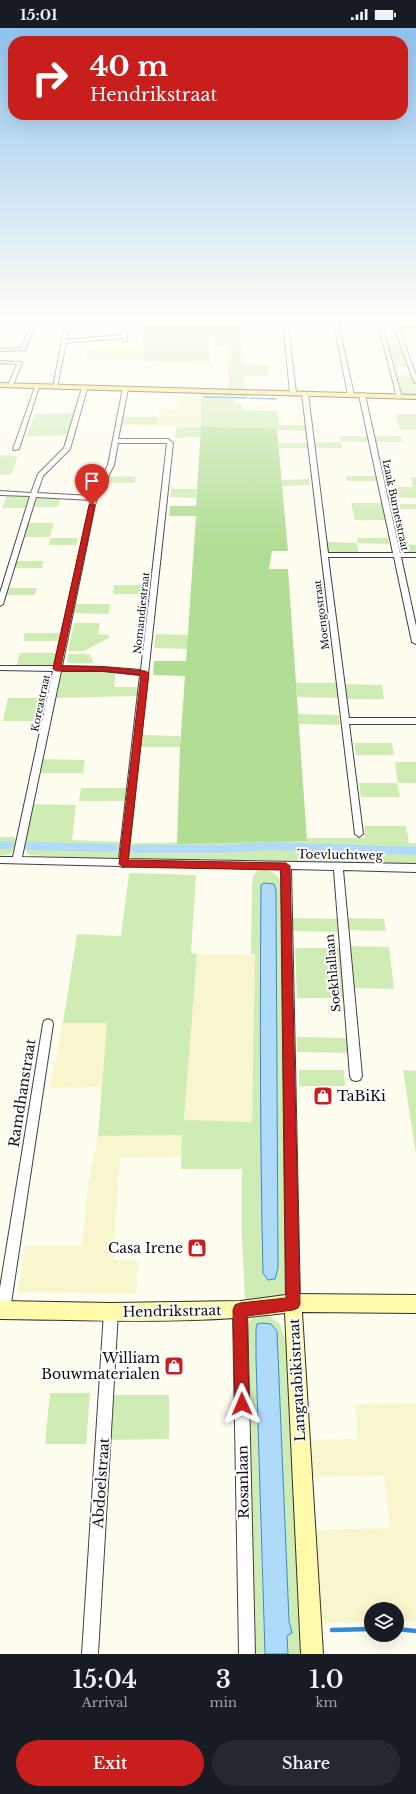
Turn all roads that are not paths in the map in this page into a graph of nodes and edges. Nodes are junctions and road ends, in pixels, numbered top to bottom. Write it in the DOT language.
graph roads {
  1 [pos="305,394"];
  2 [pos="34,395"];
  3 [pos="82,395"];
  4 [pos="124,395"];
  5 [pos="345,395"];
  6 [pos="351,395"];
  7 [pos="362,395"];
  8 [pos="400,397"];
  9 [pos="416,398"];
  10 [pos="116,441"];
  11 [pos="16,449"];
  12 [pos="0,493"];
  13 [pos="33,494"];
  14 [pos="94,498"];
  15 [pos="324,555"];
  16 [pos="396,555"];
  17 [pos="416,555"];
  18 [pos="0,604"];
  19 [pos="416,642"];
  20 [pos="0,668"];
  21 [pos="57,669"];
  22 [pos="145,673"];
  23 [pos="344,721"];
  24 [pos="416,722"];
  25 [pos="359,834"];
  26 [pos="0,860"];
  27 [pos="17,860"];
  28 [pos="123,864"];
  29 [pos="286,866"];
  30 [pos="338,867"];
  31 [pos="416,868"];
  32 [pos="48,1024"];
  33 [pos="356,1076"];
  34 [pos="293,1304"];
  35 [pos="416,1304"];
  36 [pos="2,1310"];
  37 [pos="240,1310"];
  38 [pos="111,1312"];
  39 [pos="90,1654"];
  40 [pos="247,1654"];
  41 [pos="312,1654"];
  1 -- 15 [label="street, Moengostraat"];
  2 -- 11 [label="street"];
  3 -- 13 [label="street"];
  4 -- 10 [label="street, Koreastraat"];
  5 -- 6 [label="main road"];
  6 -- 7 [label="main road"];
  7 -- 8 [label="main road"];
  7 -- 16 [label="street, Izaak Burnetstraat"];
  8 -- 9 [label="main road"];
  10 -- 14 [label="street, Koreastraat"];
  10 -- 22 [label="street, Nomandiestraat"];
  12 -- 13 [label="street"];
  13 -- 14 [label="street"];
  13 -- 18 [label="street"];
  14 -- 21 [label="street, Koreastraat"];
  15 -- 16 [label="street"];
  15 -- 23 [label="street, Moengostraat"];
  16 -- 17 [label="street"];
  16 -- 19 [label="street, Izaak Burnetstraat"];
  20 -- 21 [label="street"];
  21 -- 22 [label="street"];
  21 -- 27 [label="street, Koreastraat"];
  22 -- 28 [label="street, Nomandiestraat"];
  23 -- 24 [label="street"];
  23 -- 25 [label="street, Moengostraat"];
  26 -- 27 [label="street, Toevluchtweg"];
  27 -- 28 [label="street, Toevluchtweg"];
  28 -- 29 [label="street, Toevluchtweg"];
  29 -- 30 [label="street, Toevluchtweg"];
  29 -- 34 [label="street, Langatabikistraat"];
  30 -- 31 [label="street, Toevluchtweg"];
  30 -- 33 [label="street, Soekhlallaan"];
  32 -- 36 [label="street, Ramdhanstraat"];
  34 -- 35 [label="street, Hendrikstraat"];
  34 -- 37 [label="street, Hendrikstraat"];
  34 -- 41 [label="street, Langatabikistraat"];
  36 -- 38 [label="street, Hendrikstraat"];
  37 -- 38 [label="street, Hendrikstraat"];
  37 -- 40 [label="street, Rosanlaan"];
  38 -- 39 [label="street, Abdoelstraat"];
}
